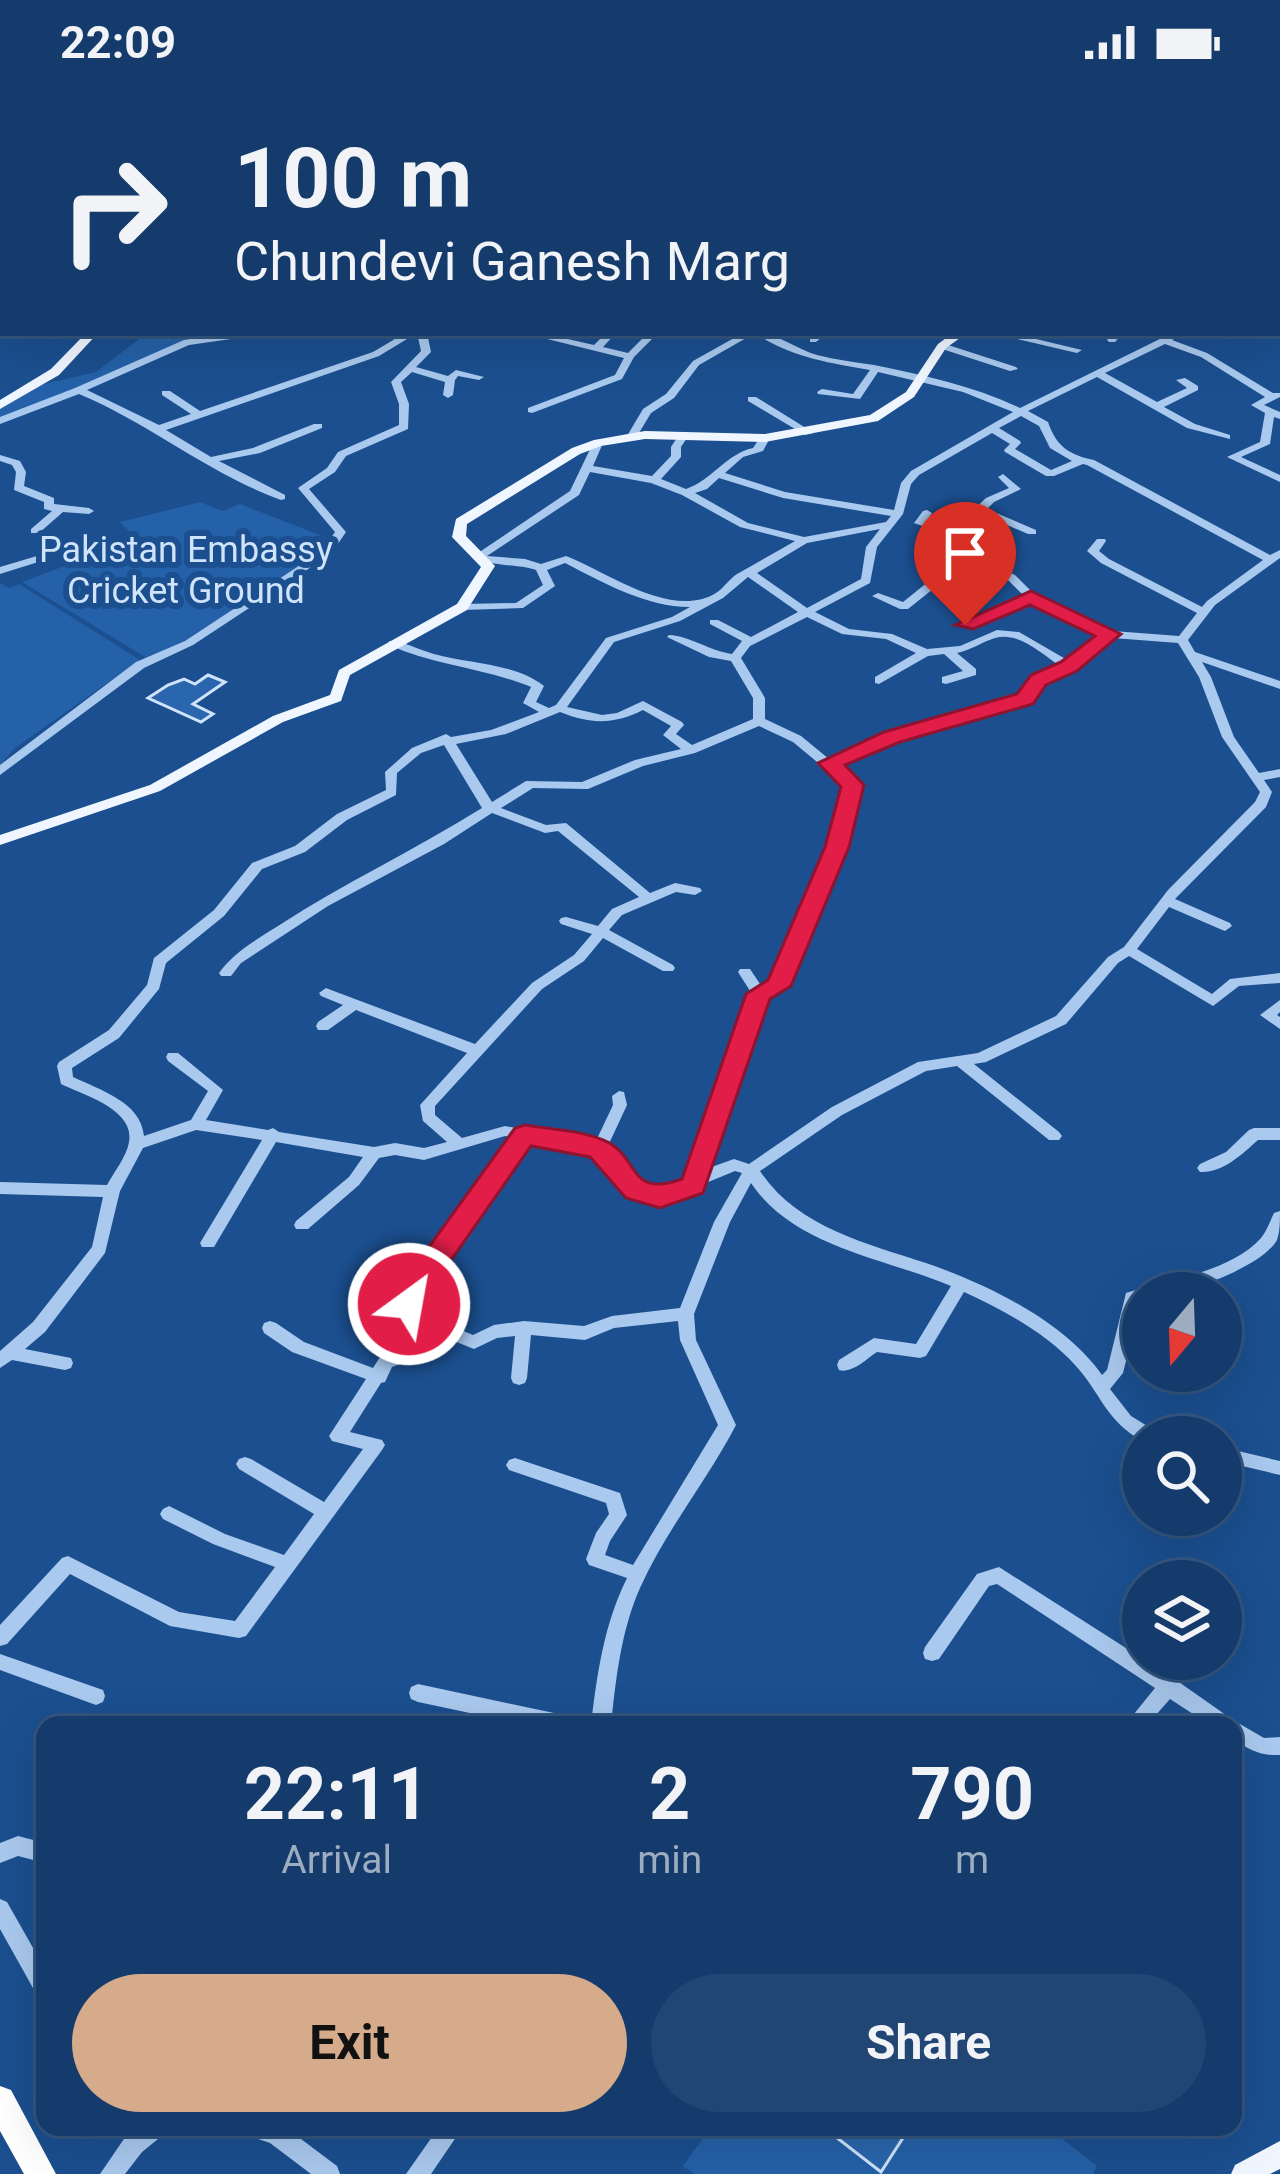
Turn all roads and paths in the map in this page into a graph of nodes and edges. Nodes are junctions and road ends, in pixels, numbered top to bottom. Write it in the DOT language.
graph roads {
  1 [pos="89,336"];
  2 [pos="230,336"];
  3 [pos="407,336"];
  4 [pos="423,336"];
  5 [pos="537,336"];
  6 [pos="608,336"];
  7 [pos="650,336"];
  8 [pos="745,336"];
  9 [pos="766,336"];
  10 [pos="954,336"];
  11 [pos="1011,336"];
  12 [pos="1175,336"];
  13 [pos="1166,341"];
  14 [pos="942,346"];
  15 [pos="596,348"];
  16 [pos="1077,350"];
  17 [pos="630,356"];
  18 [pos="409,368"];
  19 [pos="876,368"];
  20 [pos="1013,369"];
  21 [pos="1101,375"];
  22 [pos="479,376"];
  23 [pos="922,378"];
  24 [pos="450,380"];
  25 [pos="1181,380"];
  26 [pos="79,390"];
  27 [pos="821,392"];
  28 [pos="166,393"];
  29 [pos="448,395"];
  30 [pos="1276,395"];
  31 [pos="752,399"];
  32 [pos="0,405"];
  33 [pos="1154,406"];
  34 [pos="532,410"];
  35 [pos="1024,412"];
  36 [pos="198,414"];
  37 [pos="1275,415"];
  38 [pos="1179,420"];
  39 [pos="0,421"];
  40 [pos="318,426"];
  41 [pos="1162,428"];
  42 [pos="158,429"];
  43 [pos="993,429"];
  44 [pos="809,433"];
  45 [pos="684,435"];
  46 [pos="632,436"];
  47 [pos="765,437"];
  48 [pos="1226,437"];
  49 [pos="598,443"];
  50 [pos="0,458"];
  51 [pos="210,460"];
  52 [pos="1081,461"];
  53 [pos="587,469"];
  54 [pos="718,474"];
  55 [pos="1003,478"];
  56 [pos="1280,479"];
  57 [pos="654,480"];
  58 [pos="686,493"];
  59 [pos="281,497"];
  60 [pos="59,511"];
  61 [pos="89,511"];
  62 [pos="983,511"];
  63 [pos="927,513"];
  64 [pos="898,514"];
  65 [pos="885,525"];
  66 [pos="35,531"];
  67 [pos="951,532"];
  68 [pos="1033,532"];
  69 [pos="804,540"];
  70 [pos="1101,541"];
  71 [pos="997,550"];
  72 [pos="1277,555"];
  73 [pos="47,556"];
  74 [pos="967,556"];
  75 [pos="483,557"];
  76 [pos="541,568"];
  77 [pos="0,571"];
  78 [pos="749,574"];
  79 [pos="878,596"];
  80 [pos="1031,597"];
  81 [pos="716,598"];
  82 [pos="462,607"];
  83 [pos="804,611"];
  84 [pos="1203,612"];
  85 [pos="713,622"];
  86 [pos="965,625"];
  87 [pos="1111,634"];
  88 [pos="674,637"];
  89 [pos="1182,640"];
  90 [pos="753,642"];
  91 [pos="393,643"];
  92 [pos="947,651"];
  93 [pos="926,653"];
  94 [pos="1190,655"];
  95 [pos="735,658"];
  96 [pos="1069,666"];
  97 [pos="879,680"];
  98 [pos="946,680"];
  99 [pos="1280,686"];
  100 [pos="555,710"];
  101 [pos="759,721"];
  102 [pos="446,738"];
  103 [pos="691,750"];
  104 [pos="829,763"];
  105 [pos="0,772"];
  106 [pos="1280,773"];
  107 [pos="1258,777"];
  108 [pos="1261,804"];
  109 [pos="488,807"];
  110 [pos="1280,808"];
  111 [pos="0,840"];
  112 [pos="694,891"];
  113 [pos="647,897"];
  114 [pos="1167,901"];
  115 [pos="566,921"];
  116 [pos="1225,926"];
  117 [pos="602,932"];
  118 [pos="1130,950"];
  119 [pos="668,968"];
  120 [pos="745,972"];
  121 [pos="226,973"];
  122 [pos="1280,978"];
  123 [pos="326,993"];
  124 [pos="759,994"];
  125 [pos="353,1005"];
  126 [pos="1280,1005"];
  127 [pos="1280,1024"];
  128 [pos="323,1026"];
  129 [pos="477,1051"];
  130 [pos="173,1057"];
  131 [pos="961,1062"];
  132 [pos="619,1096"];
  133 [pos="196,1124"];
  134 [pos="273,1134"];
  135 [pos="1280,1134"];
  136 [pos="525,1135"];
  137 [pos="1054,1136"];
  138 [pos="137,1144"];
  139 [pos="460,1144"];
  140 [pos="598,1149"];
  141 [pos="374,1154"];
  142 [pos="1205,1168"];
  143 [pos="751,1170"];
  144 [pos="693,1185"];
  145 [pos="0,1188"];
  146 [pos="112,1191"];
  147 [pos="1280,1217"];
  148 [pos="302,1225"];
  149 [pos="208,1244"];
  150 [pos="1210,1272"];
  151 [pos="961,1282"];
  152 [pos="686,1314"];
  153 [pos="439,1323"];
  154 [pos="270,1328"];
  155 [pos="524,1328"];
  156 [pos="1122,1341"];
  157 [pos="4,1357"];
  158 [pos="65,1363"];
  159 [pos="845,1365"];
  160 [pos="379,1377"];
  161 [pos="519,1378"];
  162 [pos="1100,1388"];
  163 [pos="1122,1422"];
  164 [pos="1242,1459"];
  165 [pos="245,1464"];
  166 [pos="515,1465"];
  167 [pos="1280,1468"];
  168 [pos="327,1513"];
  169 [pos="169,1514"];
  170 [pos="287,1564"];
  171 [pos="637,1574"];
  172 [pos="0,1638"];
  173 [pos="932,1653"];
  174 [pos="0,1662"];
  175 [pos="1169,1686"];
  176 [pos="418,1693"];
  177 [pos="96,1696"];
  178 [pos="487,1716"];
  179 [pos="602,1716"];
  180 [pos="1143,1716"];
  181 [pos="1214,1716"];
  182 [pos="1242,1734"];
  183 [pos="1280,1746"];
  184 [pos="36,1851"];
  185 [pos="0,1852"];
  186 [pos="0,1908"];
  187 [pos="36,1975"];
  188 [pos="0,2101"];
  189 [pos="138,2136"];
  190 [pos="279,2136"];
  191 [pos="445,2136"];
  192 [pos="1280,2154"];
  193 [pos="40,2174"];
  194 [pos="111,2174"];
  195 [pos="329,2174"];
  196 [pos="417,2174"];
  197 [pos="1244,2174"];
  1 -- 32 [label="main road"];
  2 -- 26 [label="street"];
  3 -- 36 [label="street"];
  4 -- 18 [label="street"];
  5 -- 15 [label="street"];
  6 -- 15 [label="street"];
  7 -- 17 [label="street"];
  8 -- 46 [label="street"];
  9 -- 19 [label="street"];
  10 -- 14 [label="main road"];
  11 -- 16 [label="street"];
  12 -- 13 [label="street"];
  13 -- 21 [label="street"];
  13 -- 30 [label="street"];
  14 -- 20 [label="street"];
  14 -- 23 [label="main road"];
  15 -- 17 [label="street"];
  17 -- 34 [label="street"];
  18 -- 24 [label="street"];
  18 -- 105 [label="street"];
  19 -- 23 [label="street"];
  19 -- 27 [label="street"];
  21 -- 33 [label="street"];
  21 -- 35 [label="street"];
  22 -- 24 [label="street"];
  23 -- 35 [label="street"];
  23 -- 44 [label="main road"];
  24 -- 29 [label="street"];
  25 -- 33 [label="street"];
  26 -- 39 [label="street"];
  26 -- 42 [label="street"];
  28 -- 36 [label="street"];
  30 -- 37 [label="street"];
  31 -- 44 [label="street"];
  33 -- 38 [label="street"];
  35 -- 43 [label="street"];
  35 -- 52 [label="street"];
  36 -- 42 [label="street"];
  37 -- 56 [label="street"];
  38 -- 41 [label="street"];
  38 -- 48 [label="street"];
  40 -- 51 [label="street"];
  42 -- 51 [label="street"];
  43 -- 52 [label="street"];
  43 -- 64 [label="street"];
  44 -- 47 [label="main road"];
  45 -- 46 [label="main road"];
  45 -- 47 [label="main road"];
  45 -- 57 [label="street"];
  46 -- 49 [label="main road"];
  47 -- 54 [label="street"];
  49 -- 53 [label="street"];
  49 -- 75 [label="main road"];
  50 -- 60 [label="street"];
  51 -- 59 [label="street"];
  52 -- 72 [label="street"];
  53 -- 57 [label="street"];
  53 -- 75 [label="street"];
  54 -- 58 [label="street"];
  54 -- 64 [label="street"];
  55 -- 62 [label="street"];
  57 -- 58 [label="street"];
  58 -- 69 [label="street"];
  60 -- 61 [label="street"];
  60 -- 66 [label="street"];
  62 -- 67 [label="street"];
  62 -- 68 [label="street"];
  63 -- 67 [label="street"];
  64 -- 65 [label="street"];
  65 -- 69 [label="street"];
  65 -- 83 [label="street"];
  67 -- 74 [label="street"];
  69 -- 78 [label="street"];
  70 -- 84 [label="street"];
  71 -- 74 [label="street"];
  72 -- 84 [label="street"];
  73 -- 77 [label="street"];
  74 -- 79 [label="street"];
  74 -- 80 [label="street"];
  75 -- 76 [label="street"];
  75 -- 82 [label="main road"];
  76 -- 81 [label="street"];
  76 -- 82 [label="street"];
  78 -- 81 [label="street"];
  78 -- 83 [label="street"];
  80 -- 86 [label="street"];
  80 -- 87 [label="street"];
  81 -- 100 [label="street"];
  82 -- 91 [label="main road"];
  83 -- 90 [label="street"];
  83 -- 93 [label="street"];
  84 -- 89 [label="street"];
  85 -- 90 [label="street"];
  87 -- 89 [label="street"];
  87 -- 96 [label="street"];
  88 -- 95 [label="street"];
  89 -- 94 [label="street"];
  90 -- 95 [label="street"];
  91 -- 100 [label="street"];
  91 -- 111 [label="main road"];
  92 -- 93 [label="street"];
  92 -- 96 [label="street"];
  92 -- 98 [label="street"];
  93 -- 97 [label="street"];
  94 -- 99 [label="street"];
  94 -- 107 [label="street"];
  95 -- 101 [label="street"];
  96 -- 104 [label="street"];
  100 -- 102 [label="street"];
  100 -- 103 [label="street"];
  101 -- 103 [label="street"];
  101 -- 104 [label="street"];
  102 -- 109 [label="street"];
  102 -- 138 [label="street"];
  103 -- 109 [label="street"];
  104 -- 124 [label="street"];
  106 -- 107 [label="street"];
  107 -- 108 [label="street"];
  108 -- 110 [label="street"];
  108 -- 114 [label="street"];
  109 -- 113 [label="street"];
  109 -- 121 [label="street"];
  112 -- 113 [label="street"];
  113 -- 117 [label="street"];
  114 -- 116 [label="street"];
  114 -- 118 [label="street"];
  115 -- 117 [label="street"];
  117 -- 119 [label="street"];
  117 -- 129 [label="street"];
  118 -- 122 [label="street"];
  118 -- 131 [label="street"];
  120 -- 124 [label="street"];
  123 -- 125 [label="street"];
  124 -- 144 [label="street"];
  125 -- 128 [label="street"];
  125 -- 129 [label="street"];
  126 -- 127 [label="street"];
  129 -- 139 [label="street"];
  130 -- 133 [label="street"];
  131 -- 137 [label="street"];
  131 -- 143 [label="street"];
  132 -- 140 [label="street"];
  133 -- 134 [label="street"];
  133 -- 138 [label="street"];
  134 -- 141 [label="street"];
  134 -- 149 [label="street"];
  135 -- 142 [label="street"];
  136 -- 139 [label="street"];
  136 -- 140 [label="street"];
  136 -- 153 [label="street"];
  138 -- 146 [label="street"];
  139 -- 141 [label="street"];
  140 -- 144 [label="street"];
  141 -- 148 [label="street"];
  143 -- 144 [label="street"];
  143 -- 151 [label="street"];
  143 -- 152 [label="street"];
  145 -- 146 [label="street"];
  146 -- 157 [label="street"];
  147 -- 150 [label="street"];
  151 -- 159 [label="street"];
  151 -- 162 [label="street"];
  152 -- 155 [label="street"];
  152 -- 171 [label="street"];
  153 -- 155 [label="street"];
  153 -- 160 [label="street"];
  154 -- 160 [label="street"];
  155 -- 161 [label="street"];
  156 -- 162 [label="street"];
  157 -- 158 [label="street"];
  160 -- 168 [label="street"];
  162 -- 163 [label="street"];
  164 -- 167 [label="street"];
  165 -- 168 [label="street"];
  166 -- 171 [label="street"];
  168 -- 170 [label="street"];
  169 -- 170 [label="street"];
  170 -- 172 [label="street"];
  171 -- 179 [label="street"];
  173 -- 175 [label="street"];
  174 -- 177 [label="street"];
  175 -- 180 [label="street"];
  175 -- 181 [label="street"];
  176 -- 178 [label="street"];
  182 -- 183 [label="street"];
  184 -- 185 [label="street"];
  186 -- 187 [label="street"];
  188 -- 193 [label="highway"];
  189 -- 194 [label="street"];
  190 -- 195 [label="street"];
  191 -- 196 [label="street"];
  192 -- 197 [label="main road"];
}
